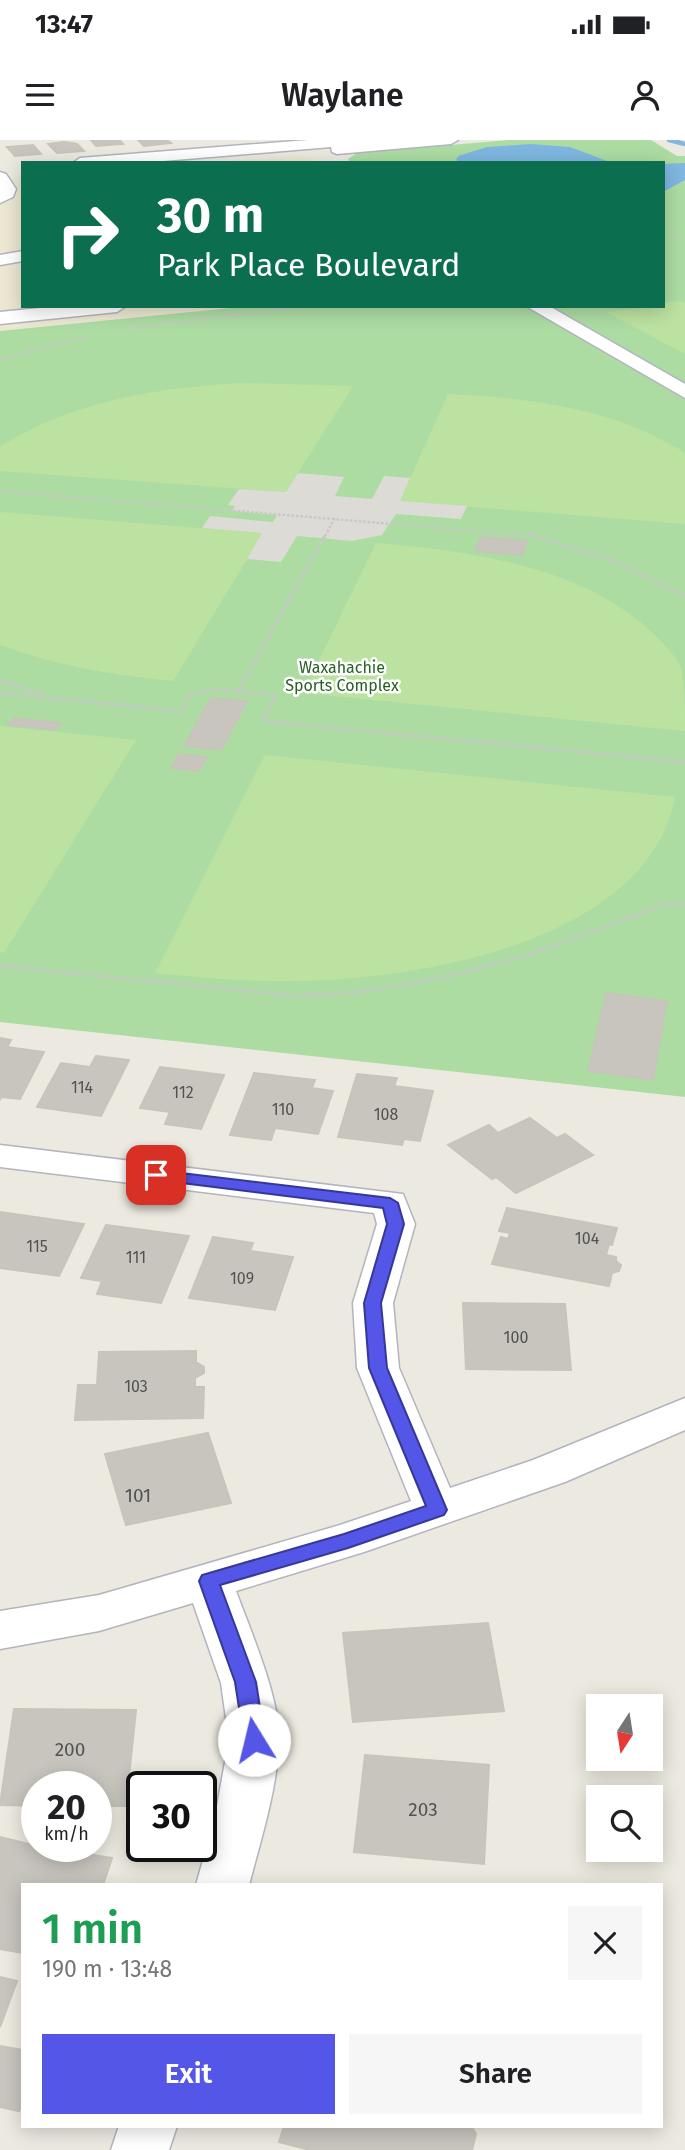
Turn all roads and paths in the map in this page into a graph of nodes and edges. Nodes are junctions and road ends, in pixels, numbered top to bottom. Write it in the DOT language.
graph roads {
  1 [pos="363,140"];
  2 [pos="451,140"];
  3 [pos="315,149"];
  4 [pos="114,161"];
  5 [pos="192,161"];
  6 [pos="7,173"];
  7 [pos="0,198"];
  8 [pos="665,235"];
  9 [pos="685,237"];
  10 [pos="21,256"];
  11 [pos="0,260"];
  12 [pos="98,308"];
  13 [pos="296,308"];
  14 [pos="538,308"];
  15 [pos="0,318"];
  16 [pos="123,329"];
  17 [pos="90,335"];
  18 [pos="0,359"];
  19 [pos="685,392"];
  20 [pos="0,491"];
  21 [pos="335,518"];
  22 [pos="685,596"];
  23 [pos="0,681"];
  24 [pos="238,691"];
  25 [pos="0,693"];
  26 [pos="61,699"];
  27 [pos="685,762"];
  28 [pos="685,904"];
  29 [pos="0,966"];
  30 [pos="0,1156"];
  31 [pos="685,1413"];
  32 [pos="437,1510"];
  33 [pos="209,1581"];
  34 [pos="0,1630"];
  35 [pos="223,1883"];
  36 [pos="147,2128"];
  37 [pos="140,2150"];
  1 -- 3 [label="street"];
  2 -- 3 [label="street"];
  3 -- 4 [label="street"];
  3 -- 5 [label="street"];
  6 -- 7 [label="street"];
  8 -- 9 [label="path"];
  10 -- 11 [label="street"];
  12 -- 15 [label="street"];
  13 -- 16 [label="path"];
  14 -- 19 [label="street"];
  17 -- 18 [label="path"];
  20 -- 21 [label="path"];
  21 -- 22 [label="path"];
  21 -- 24 [label="path"];
  23 -- 26 [label="path"];
  24 -- 26 [label="path"];
  24 -- 27 [label="path"];
  25 -- 26 [label="path"];
  28 -- 29 [label="path"];
  30 -- 32 [label="street"];
  31 -- 32 [label="street"];
  32 -- 33 [label="street"];
  33 -- 34 [label="street"];
  33 -- 35 [label="street"];
  36 -- 37 [label="street"];
}
